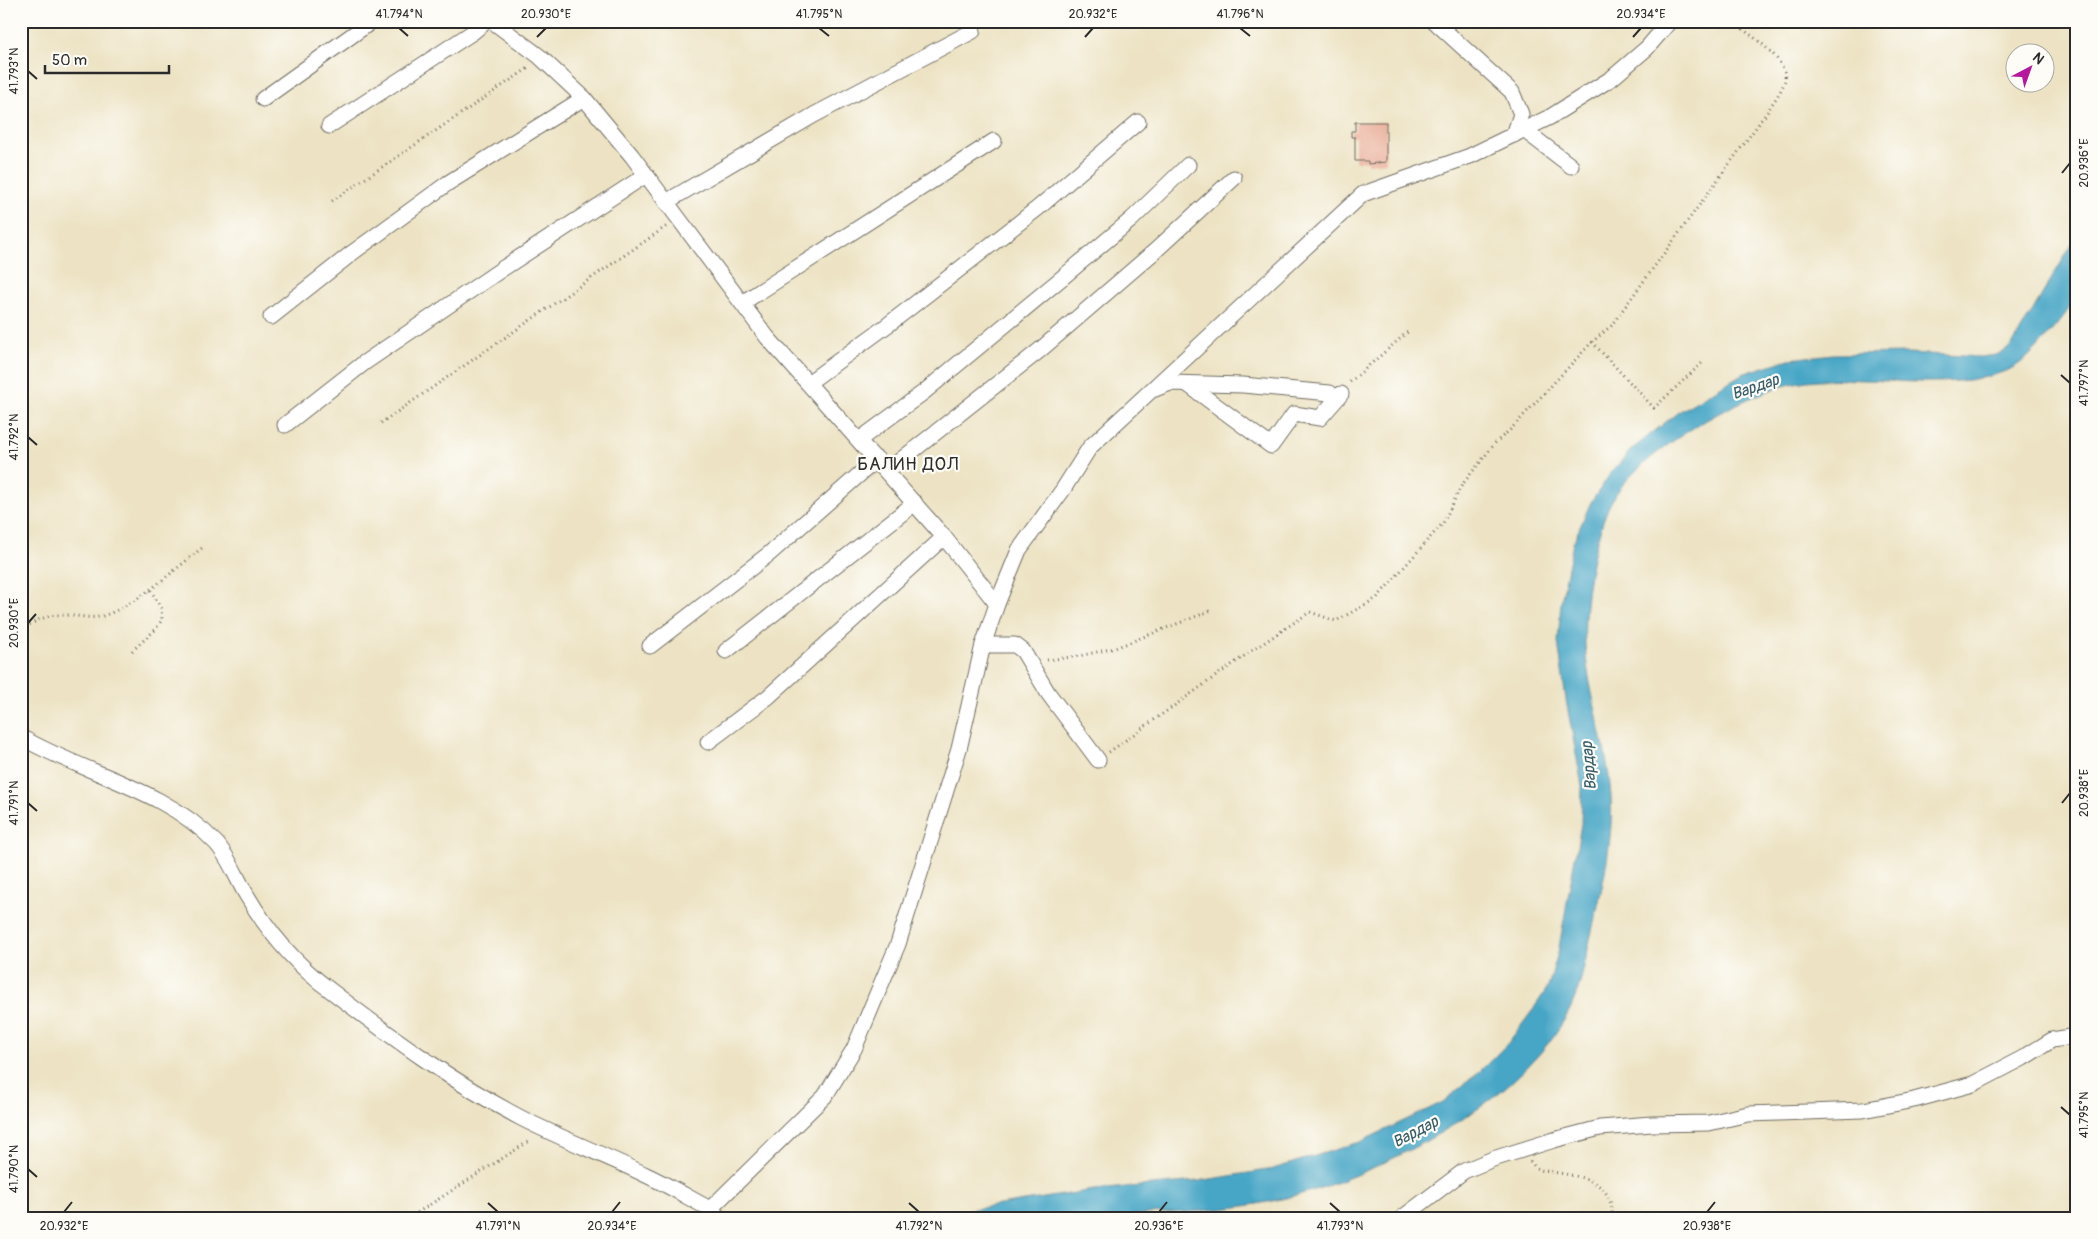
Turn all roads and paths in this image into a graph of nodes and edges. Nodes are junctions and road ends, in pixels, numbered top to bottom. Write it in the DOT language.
graph roads {
  1 [pos="372,21"];
  2 [pos="486,21"];
  3 [pos="492,21"];
  4 [pos="1434,21"];
  5 [pos="1670,21"];
  6 [pos="1732,21"];
  7 [pos="973,30"];
  8 [pos="539,56"];
  9 [pos="584,98"];
  10 [pos="263,99"];
  11 [pos="1138,122"];
  12 [pos="329,126"];
  13 [pos="1519,132"];
  14 [pos="994,141"];
  15 [pos="1188,165"];
  16 [pos="1571,166"];
  17 [pos="646,175"];
  18 [pos="1234,178"];
  19 [pos="332,201"];
  20 [pos="666,202"];
  21 [pos="678,218"];
  22 [pos="742,303"];
  23 [pos="270,317"];
  24 [pos="1410,330"];
  25 [pos="1592,342"];
  26 [pos="1702,363"];
  27 [pos="808,384"];
  28 [pos="1187,384"];
  29 [pos="1146,393"];
  30 [pos="1336,393"];
  31 [pos="381,423"];
  32 [pos="285,425"];
  33 [pos="859,440"];
  34 [pos="876,460"];
  35 [pos="887,471"];
  36 [pos="915,503"];
  37 [pos="944,537"];
  38 [pos="202,548"];
  39 [pos="150,589"];
  40 [pos="996,604"];
  41 [pos="1210,611"];
  42 [pos="21,630"];
  43 [pos="982,645"];
  44 [pos="650,646"];
  45 [pos="726,650"];
  46 [pos="132,651"];
  47 [pos="1030,662"];
  48 [pos="21,737"];
  49 [pos="708,742"];
  50 [pos="1098,760"];
  51 [pos="2077,1036"];
  52 [pos="547,1130"];
  53 [pos="1526,1148"];
  54 [pos="715,1213"];
  55 [pos="409,1218"];
  56 [pos="1402,1218"];
  57 [pos="1612,1218"];
  1 -- 10 [label="street"];
  2 -- 12 [label="street"];
  3 -- 8 [label="street"];
  4 -- 13 [label="street"];
  5 -- 13 [label="street"];
  6 -- 25 [label="path"];
  7 -- 20 [label="street"];
  8 -- 9 [label="street"];
  8 -- 19 [label="path"];
  9 -- 17 [label="street"];
  9 -- 23 [label="street"];
  11 -- 27 [label="street"];
  13 -- 16 [label="street"];
  13 -- 29 [label="street"];
  14 -- 22 [label="street"];
  15 -- 33 [label="street"];
  17 -- 20 [label="street"];
  17 -- 32 [label="street"];
  18 -- 35 [label="street"];
  20 -- 21 [label="street"];
  21 -- 22 [label="street"];
  21 -- 31 [label="path"];
  22 -- 27 [label="street"];
  24 -- 30 [label="path"];
  25 -- 26 [label="path"];
  25 -- 50 [label="path"];
  27 -- 33 [label="street"];
  28 -- 29 [label="street"];
  28 -- 30 [label="street"];
  28 -- 30 [label="street"];
  29 -- 40 [label="street"];
  33 -- 34 [label="street"];
  34 -- 35 [label="street"];
  34 -- 44 [label="street"];
  35 -- 36 [label="street"];
  36 -- 37 [label="street"];
  36 -- 45 [label="street"];
  37 -- 40 [label="street"];
  37 -- 49 [label="street"];
  38 -- 39 [label="path"];
  39 -- 42 [label="path"];
  39 -- 46 [label="path"];
  40 -- 43 [label="street"];
  41 -- 47 [label="path"];
  43 -- 47 [label="street"];
  43 -- 54 [label="street"];
  47 -- 50 [label="street"];
  48 -- 52 [label="street"];
  51 -- 53 [label="street"];
  52 -- 54 [label="street"];
  52 -- 55 [label="path"];
  53 -- 56 [label="street"];
  53 -- 57 [label="path"];
}
